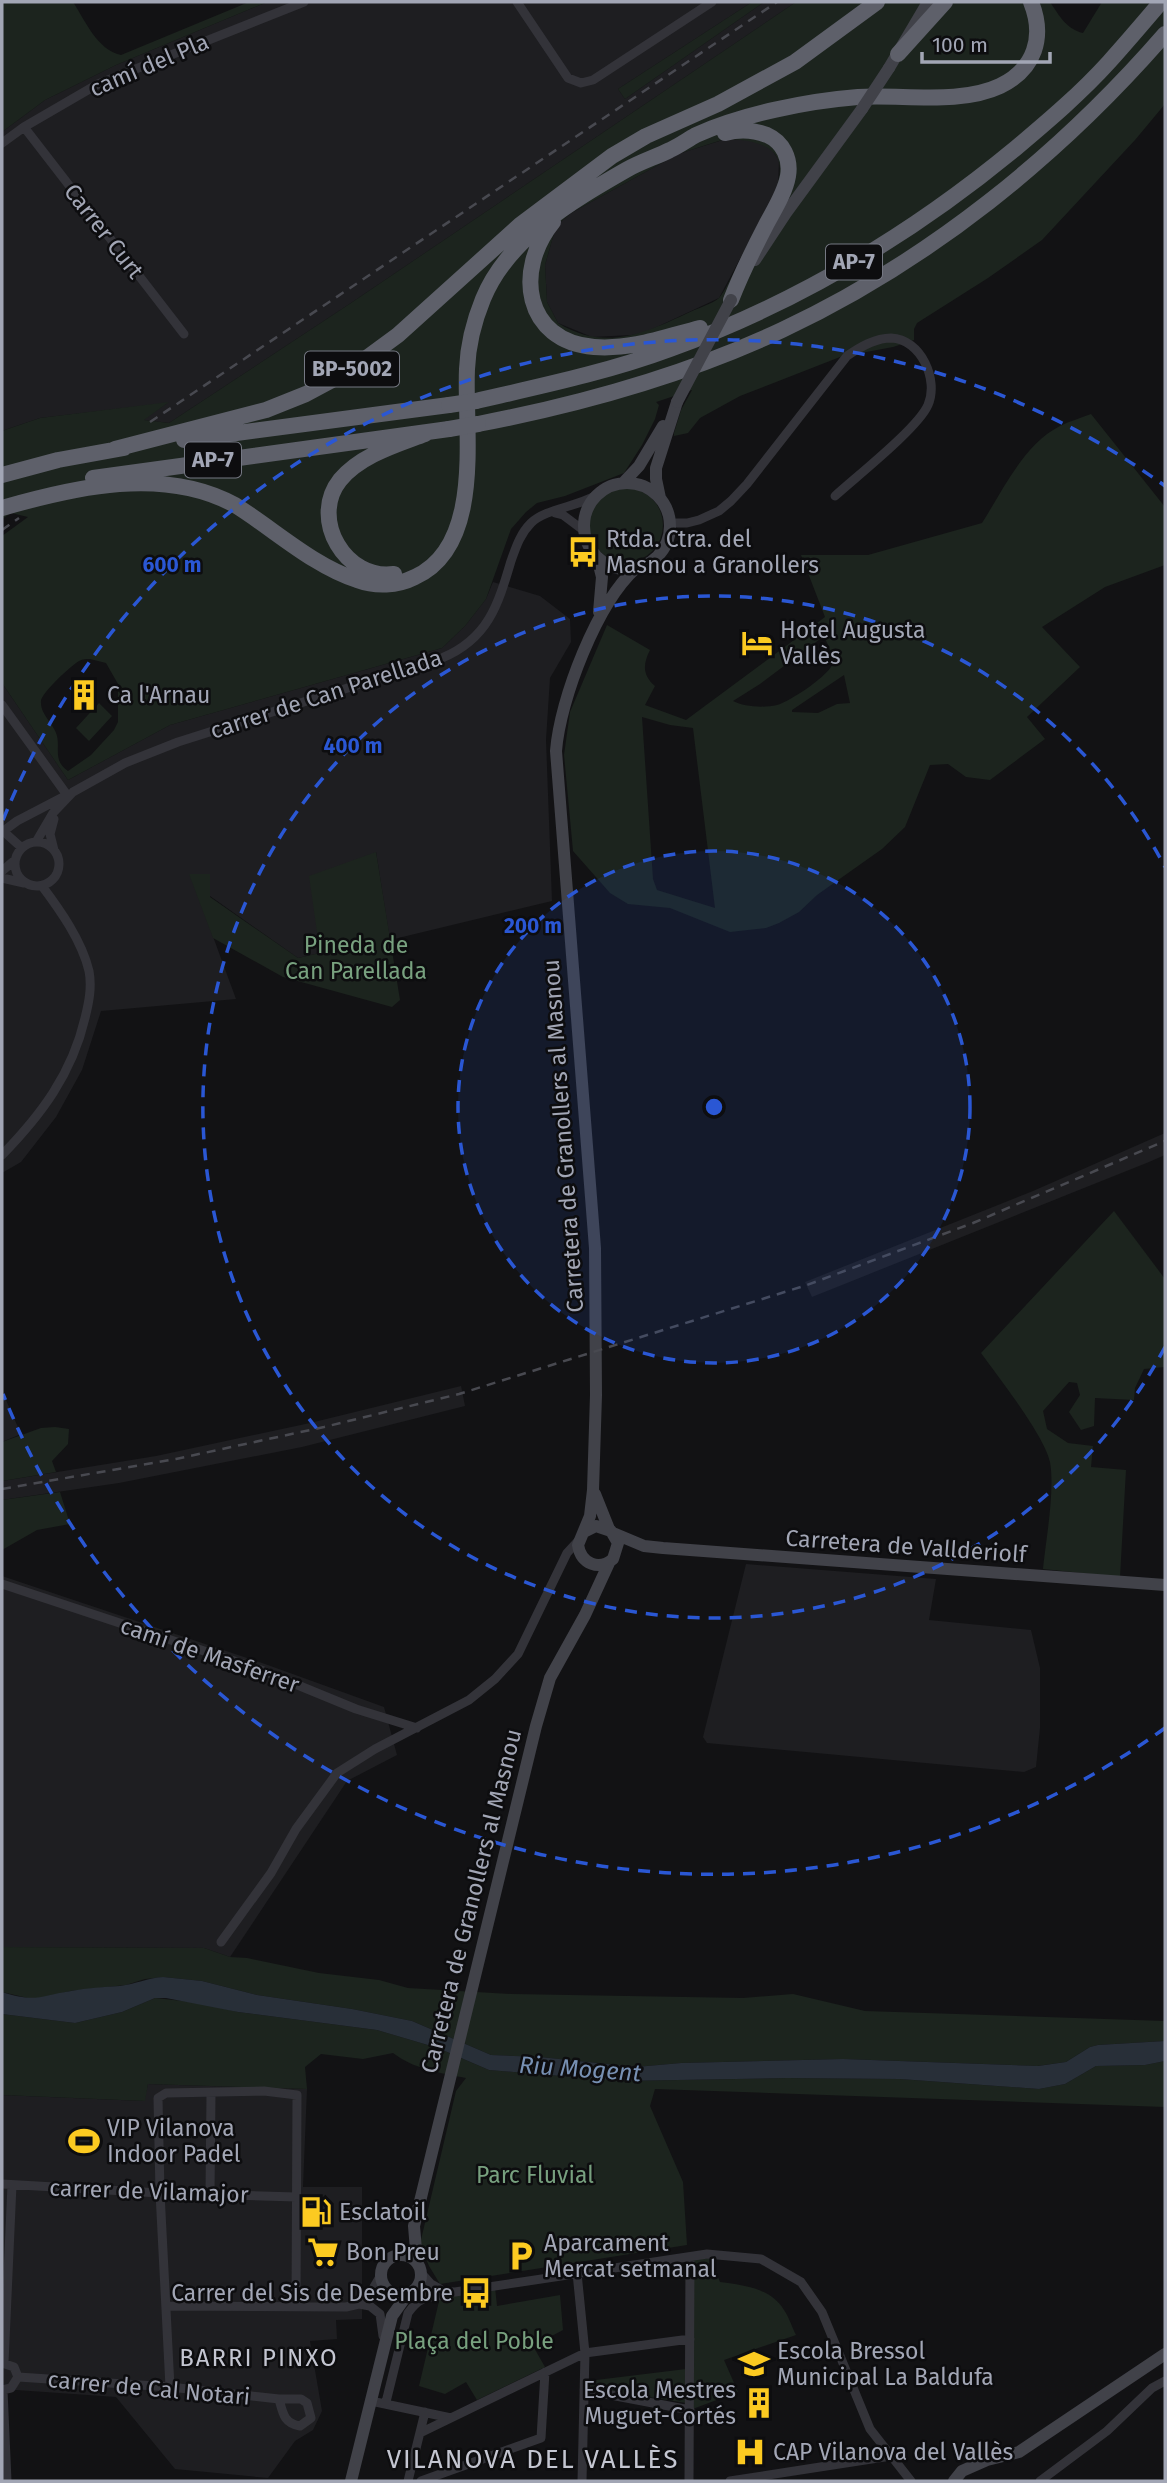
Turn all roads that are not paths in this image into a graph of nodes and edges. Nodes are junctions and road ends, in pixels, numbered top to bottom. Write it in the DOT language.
graph roads {
  1 [pos="304,2"];
  2 [pos="517,2"];
  3 [pos="712,2"];
  4 [pos="877,2"];
  5 [pos="928,2"];
  6 [pos="944,2"];
  7 [pos="1019,2"];
  8 [pos="1031,2"];
  9 [pos="1161,2"];
  10 [pos="1165,34"];
  11 [pos="898,54"];
  12 [pos="795,62"];
  13 [pos="721,115"];
  14 [pos="24,127"];
  15 [pos="2,143"];
  16 [pos="675,148"];
  17 [pos="590,173"];
  18 [pos="545,207"];
  19 [pos="564,209"];
  20 [pos="731,300"];
  21 [pos="768,309"];
  22 [pos="184,334"];
  23 [pos="677,402"];
  24 [pos="425,434"];
  25 [pos="115,449"];
  26 [pos="2,475"];
  27 [pos="623,482"];
  28 [pos="595,496"];
  29 [pos="835,496"];
  30 [pos="2,497"];
  31 [pos="660,498"];
  32 [pos="2,508"];
  33 [pos="554,513"];
  34 [pos="670,523"];
  35 [pos="583,530"];
  36 [pos="597,557"];
  37 [pos="636,568"];
  38 [pos="598,620"];
  39 [pos="2,705"];
  40 [pos="70,794"];
  41 [pos="62,804"];
  42 [pos="2,832"];
  43 [pos="36,842"];
  44 [pos="22,848"];
  45 [pos="55,851"];
  46 [pos="15,860"];
  47 [pos="2,871"];
  48 [pos="2,878"];
  49 [pos="54,878"];
  50 [pos="28,884"];
  51 [pos="42,886"];
  52 [pos="58,909"];
  53 [pos="2,1155"];
  54 [pos="593,1490"];
  55 [pos="611,1531"];
  56 [pos="582,1536"];
  57 [pos="644,1546"];
  58 [pos="585,1560"];
  59 [pos="611,1561"];
  60 [pos="562,1565"];
  61 [pos="2,1584"];
  62 [pos="1165,1585"];
  63 [pos="594,1594"];
  64 [pos="417,1728"];
  65 [pos="221,1942"];
  66 [pos="211,2093"];
  67 [pos="7,2185"];
  68 [pos="160,2193"];
  69 [pos="211,2194"];
  70 [pos="296,2197"];
  71 [pos="414,2226"];
  72 [pos="396,2255"];
  73 [pos="690,2257"];
  74 [pos="419,2268"];
  75 [pos="577,2273"];
  76 [pos="381,2275"];
  77 [pos="387,2290"];
  78 [pos="441,2290"];
  79 [pos="411,2292"];
  80 [pos="455,2292"];
  81 [pos="363,2302"];
  82 [pos="296,2305"];
  83 [pos="166,2306"];
  84 [pos="392,2316"];
  85 [pos="690,2339"];
  86 [pos="383,2350"];
  87 [pos="585,2353"];
  88 [pos="1165,2354"];
  89 [pos="3,2363"];
  90 [pos="545,2372"];
  91 [pos="18,2377"];
  92 [pos="1165,2381"];
  93 [pos="170,2388"];
  94 [pos="2,2390"];
  95 [pos="584,2390"];
  96 [pos="279,2399"];
  97 [pos="371,2401"];
  98 [pos="386,2403"];
  99 [pos="690,2410"];
  100 [pos="425,2412"];
  101 [pos="451,2418"];
  102 [pos="420,2433"];
  103 [pos="891,2456"];
  104 [pos="7,2481"];
  105 [pos="351,2481"];
  106 [pos="408,2481"];
  107 [pos="421,2481"];
  108 [pos="582,2481"];
  109 [pos="690,2481"];
  110 [pos="735,2481"];
  111 [pos="911,2481"];
  112 [pos="954,2481"];
  113 [pos="1040,2481"];
  1 -- 14 [label="street, camí del Pla"];
  2 -- 3 [label="street"];
  4 -- 12 [label="highway, BP-5002"];
  5 -- 11 [label="main road"];
  6 -- 11 [label="highway"];
  7 -- 13 [label="highway"];
  8 -- 16 [label="highway"];
  9 -- 21 [label="highway, AP-7"];
  10 -- 24 [label="highway, AP-7, bridge"];
  11 -- 20 [label="main road, bridge"];
  12 -- 13 [label="highway"];
  12 -- 17 [label="highway, BP-5002"];
  13 -- 17 [label="highway"];
  14 -- 15 [label="street, camí del Pla"];
  14 -- 22 [label="street, Carrer Curt"];
  16 -- 19 [label="highway"];
  16 -- 20 [label="highway"];
  17 -- 18 [label="highway, BP-5002"];
  18 -- 24 [label="highway"];
  18 -- 25 [label="highway, BP-5002"];
  19 -- 21 [label="highway"];
  19 -- 32 [label="highway"];
  20 -- 23 [label="main road, bridge"];
  21 -- 25 [label="highway, AP-7, bridge"];
  23 -- 27 [label="main road"];
  23 -- 31 [label="main road"];
  24 -- 30 [label="highway, AP-7"];
  25 -- 26 [label="highway, AP-7"];
  27 -- 28 [label="main road"];
  27 -- 31 [label="main road"];
  28 -- 33 [label="street, carrer de Can Parellada"];
  28 -- 35 [label="main road"];
  29 -- 34 [label="street"];
  31 -- 34 [label="main road"];
  33 -- 35 [label="street"];
  33 -- 40 [label="street, carrer de Can Parellada"];
  34 -- 37 [label="main road"];
  35 -- 36 [label="main road"];
  36 -- 37 [label="main road"];
  36 -- 38 [label="main road, Carretera de Granollers al Masnou"];
  37 -- 38 [label="main road, Carretera de Granollers al Masnou"];
  38 -- 54 [label="main road, Carretera de Granollers al Masnou"];
  39 -- 40 [label="street"];
  40 -- 41 [label="street, carrer de Can Parellada"];
  40 -- 42 [label="street, carrer de Can Parellada"];
  41 -- 43 [label="street, carrer de Can Parellada"];
  41 -- 45 [label="street, carrer de Can Parellada"];
  42 -- 44 [label="street, carrer de Can Parellada"];
  43 -- 44 [label="street"];
  43 -- 45 [label="street"];
  44 -- 46 [label="street"];
  45 -- 49 [label="street"];
  46 -- 47 [label="street"];
  46 -- 50 [label="street"];
  48 -- 50 [label="street"];
  49 -- 51 [label="street"];
  49 -- 52 [label="street"];
  50 -- 51 [label="street"];
  51 -- 52 [label="street"];
  52 -- 53 [label="street"];
  54 -- 55 [label="main road, Carretera de Granollers al Masnou"];
  54 -- 56 [label="main road, Carretera de Granollers al Masnou"];
  55 -- 56 [label="main road"];
  55 -- 57 [label="main road, Carretera de Vallderiolf"];
  55 -- 59 [label="main road"];
  56 -- 58 [label="main road"];
  56 -- 60 [label="street"];
  57 -- 59 [label="main road, Carretera de Vallderiolf"];
  57 -- 62 [label="main road, Carretera de Vallderiolf"];
  58 -- 59 [label="main road"];
  58 -- 60 [label="street"];
  58 -- 63 [label="main road"];
  59 -- 63 [label="main road, Carretera de Granollers al Masnou"];
  60 -- 64 [label="street"];
  61 -- 64 [label="street, camí de Masferrer"];
  63 -- 71 [label="main road, Carretera de Granollers al Masnou"];
  64 -- 65 [label="street"];
  66 -- 68 [label="street"];
  66 -- 69 [label="street"];
  66 -- 70 [label="street"];
  67 -- 68 [label="street, carrer de Vilamajor"];
  67 -- 89 [label="street"];
  68 -- 69 [label="street, carrer de Vilamajor"];
  68 -- 83 [label="street"];
  69 -- 70 [label="street, carrer de Vilamajor"];
  70 -- 82 [label="street"];
  71 -- 72 [label="main road, Carretera de Granollers al Masnou"];
  71 -- 74 [label="main road, Carretera de Granollers al Masnou"];
  72 -- 74 [label="main road"];
  72 -- 76 [label="main road"];
  73 -- 75 [label="street"];
  73 -- 85 [label="street"];
  73 -- 103 [label="street"];
  74 -- 78 [label="street"];
  74 -- 79 [label="main road"];
  75 -- 80 [label="street"];
  75 -- 87 [label="street"];
  76 -- 77 [label="main road"];
  76 -- 81 [label="street"];
  77 -- 79 [label="main road"];
  77 -- 81 [label="street"];
  77 -- 84 [label="main road"];
  78 -- 79 [label="street"];
  78 -- 80 [label="street"];
  79 -- 84 [label="main road"];
  80 -- 98 [label="street"];
  81 -- 82 [label="street"];
  81 -- 86 [label="street"];
  82 -- 83 [label="street"];
  83 -- 93 [label="street"];
  84 -- 86 [label="main road"];
  85 -- 87 [label="street"];
  85 -- 99 [label="street"];
  86 -- 97 [label="main road"];
  87 -- 90 [label="street"];
  87 -- 95 [label="street"];
  88 -- 112 [label="main road"];
  89 -- 91 [label="street"];
  90 -- 101 [label="street"];
  90 -- 107 [label="street"];
  91 -- 93 [label="street, carrer de Cal Notari"];
  91 -- 94 [label="street"];
  92 -- 113 [label="street"];
  93 -- 96 [label="street, carrer de Cal Notari"];
  94 -- 104 [label="street"];
  95 -- 99 [label="street"];
  95 -- 108 [label="street"];
  97 -- 98 [label="street"];
  97 -- 105 [label="main road"];
  98 -- 100 [label="street"];
  99 -- 109 [label="street"];
  100 -- 101 [label="street"];
  100 -- 102 [label="street"];
  101 -- 102 [label="street"];
  102 -- 106 [label="street"];
  103 -- 110 [label="street"];
  103 -- 111 [label="street"];
}
